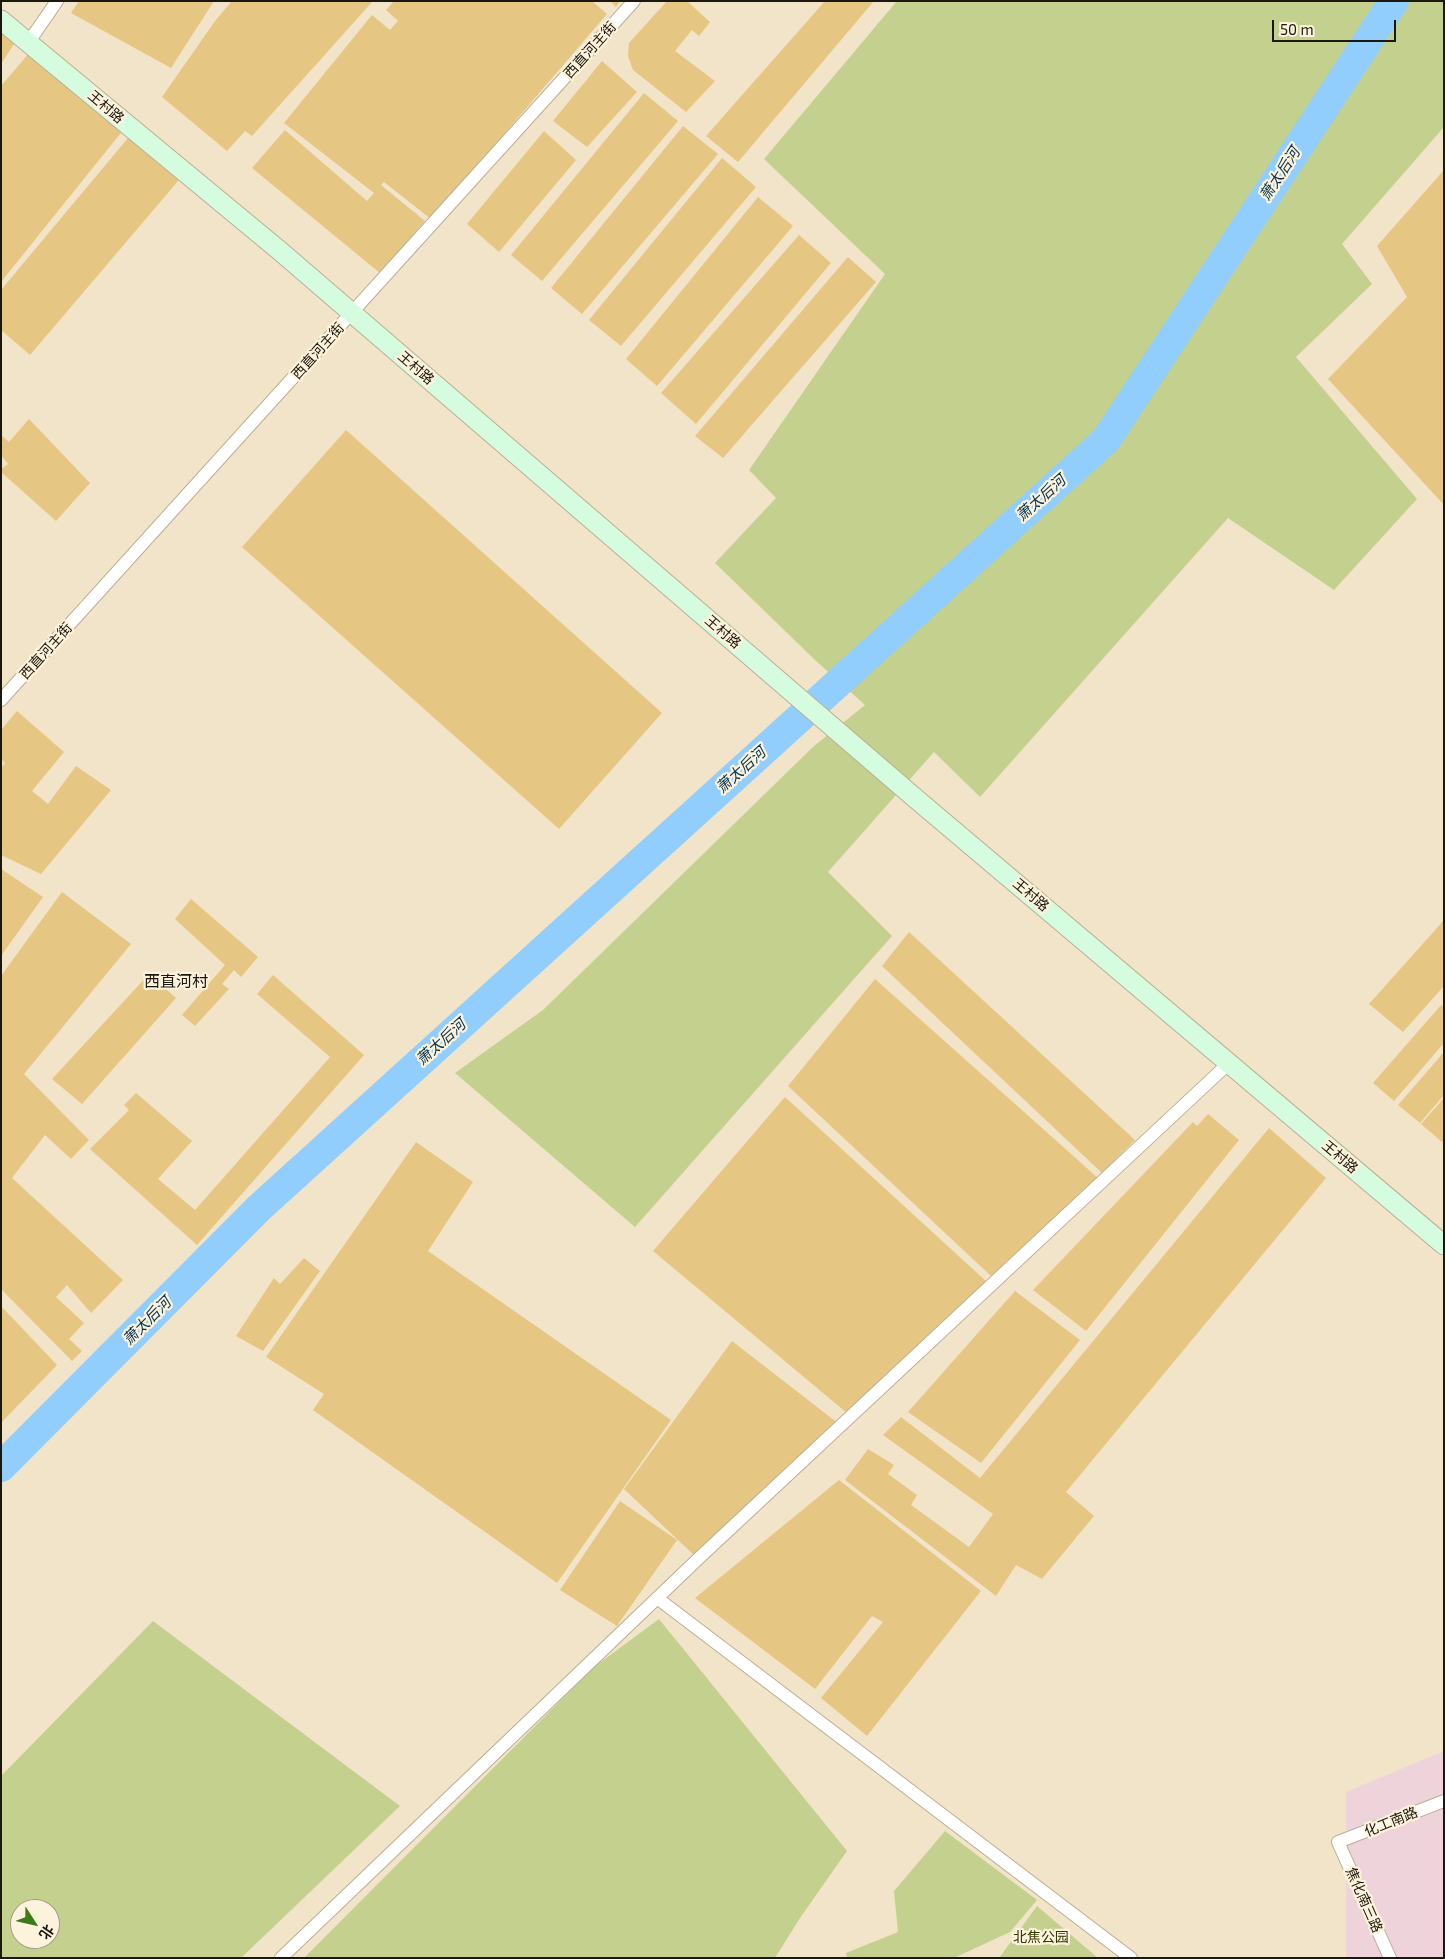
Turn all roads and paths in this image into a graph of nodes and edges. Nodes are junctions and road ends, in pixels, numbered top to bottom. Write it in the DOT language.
graph roads {
  1 [pos="57,1"];
  2 [pos="634,1"];
  3 [pos="1,20"];
  4 [pos="28,43"];
  5 [pos="352,313"];
  6 [pos="1,700"];
  7 [pos="1229,1063"];
  8 [pos="1444,1245"];
  9 [pos="657,1598"];
  10 [pos="1444,1801"];
  11 [pos="1338,1842"];
  12 [pos="282,1958"];
  13 [pos="1130,1958"];
  14 [pos="1390,1958"];
  1 -- 4 [label="street"];
  2 -- 5 [label="street, 西直河主街"];
  3 -- 4 [label="street, 王村路"];
  4 -- 5 [label="street, 王村路"];
  5 -- 6 [label="street, 西直河主街"];
  5 -- 7 [label="street, 王村路"];
  7 -- 8 [label="street, 王村路"];
  7 -- 9 [label="street"];
  9 -- 12 [label="street"];
  9 -- 13 [label="street"];
  10 -- 11 [label="street, 化工南路"];
  11 -- 14 [label="street, 焦化南三路"];
}
